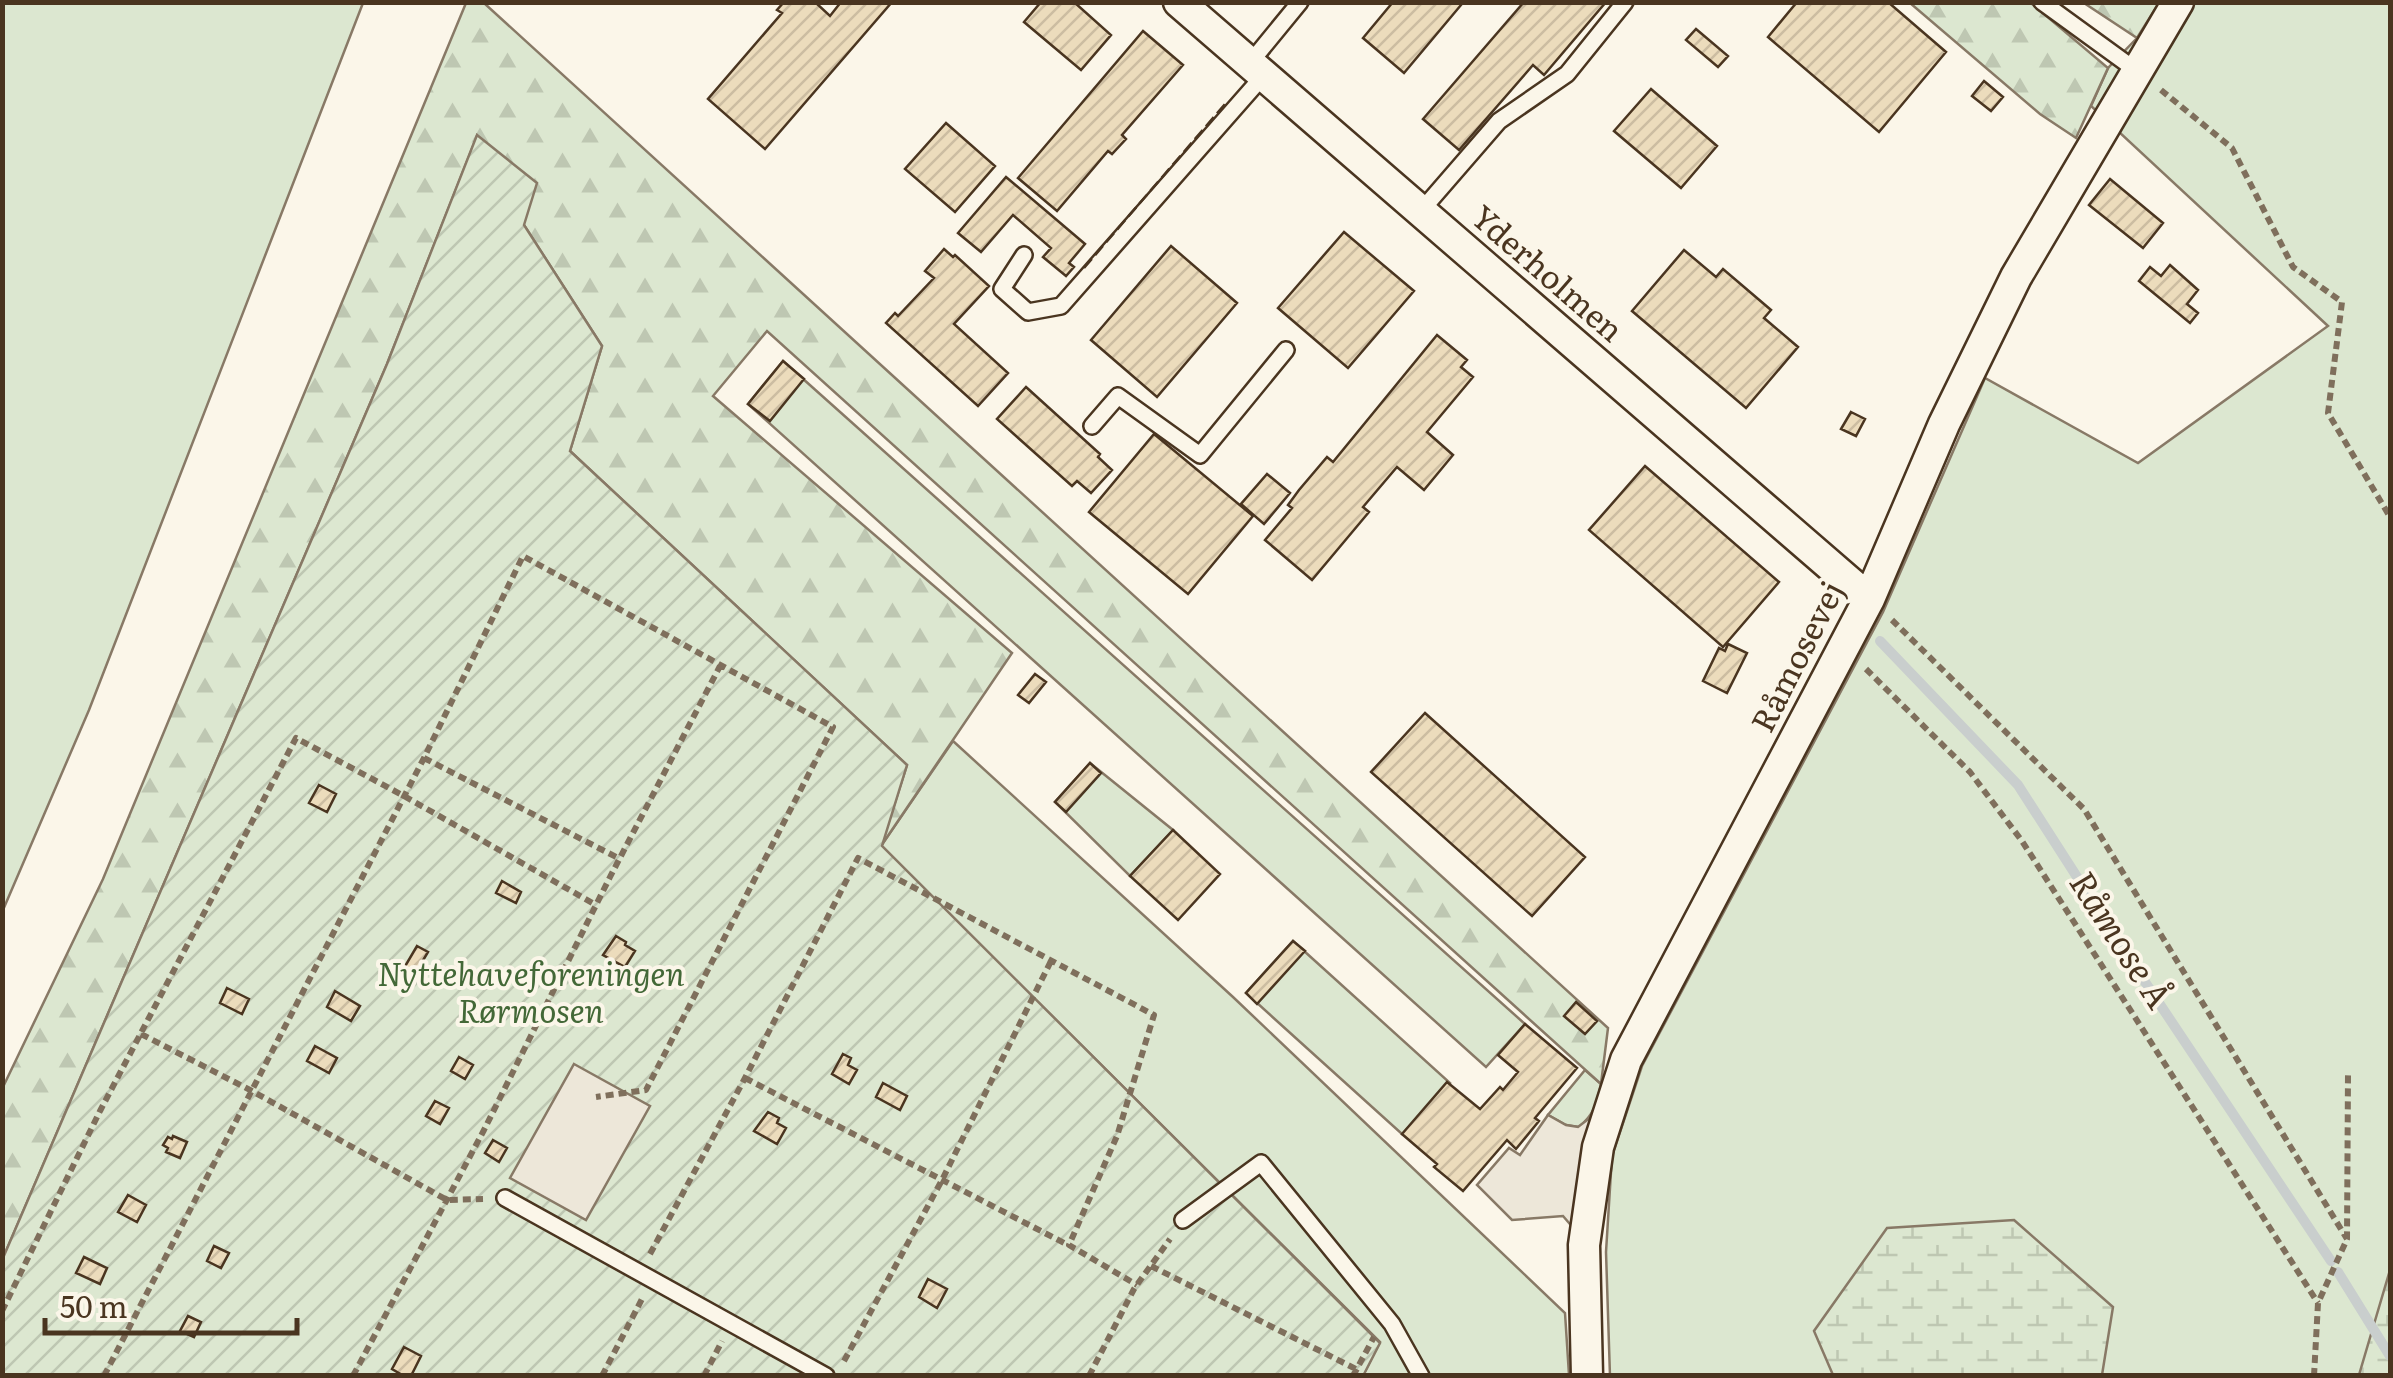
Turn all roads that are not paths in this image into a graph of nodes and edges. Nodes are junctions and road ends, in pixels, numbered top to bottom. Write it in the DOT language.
graph roads {
  1 [pos="1179,2"];
  2 [pos="1300,2"];
  3 [pos="1625,2"];
  4 [pos="2042,2"];
  5 [pos="2178,2"];
  6 [pos="1257,69"];
  7 [pos="2137,71"];
  8 [pos="1421,210"];
  9 [pos="1024,255"];
  10 [pos="1286,350"];
  11 [pos="1092,426"];
  12 [pos="1869,598"];
  13 [pos="505,1198"];
  14 [pos="1182,1220"];
  15 [pos="826,1376"];
  16 [pos="1421,1376"];
  17 [pos="1586,1376"];
  1 -- 6 [label="street, Yderholmen"];
  2 -- 6 [label="lane"];
  3 -- 8 [label="lane"];
  4 -- 7 [label="lane"];
  5 -- 7 [label="street, Råmosevej"];
  6 -- 8 [label="street, Yderholmen"];
  6 -- 9 [label="lane"];
  7 -- 12 [label="street, Råmosevej"];
  8 -- 12 [label="street, Yderholmen"];
  10 -- 11 [label="lane"];
  12 -- 17 [label="street, Råmosevej"];
  13 -- 15 [label="lane"];
  14 -- 16 [label="lane"];
}
